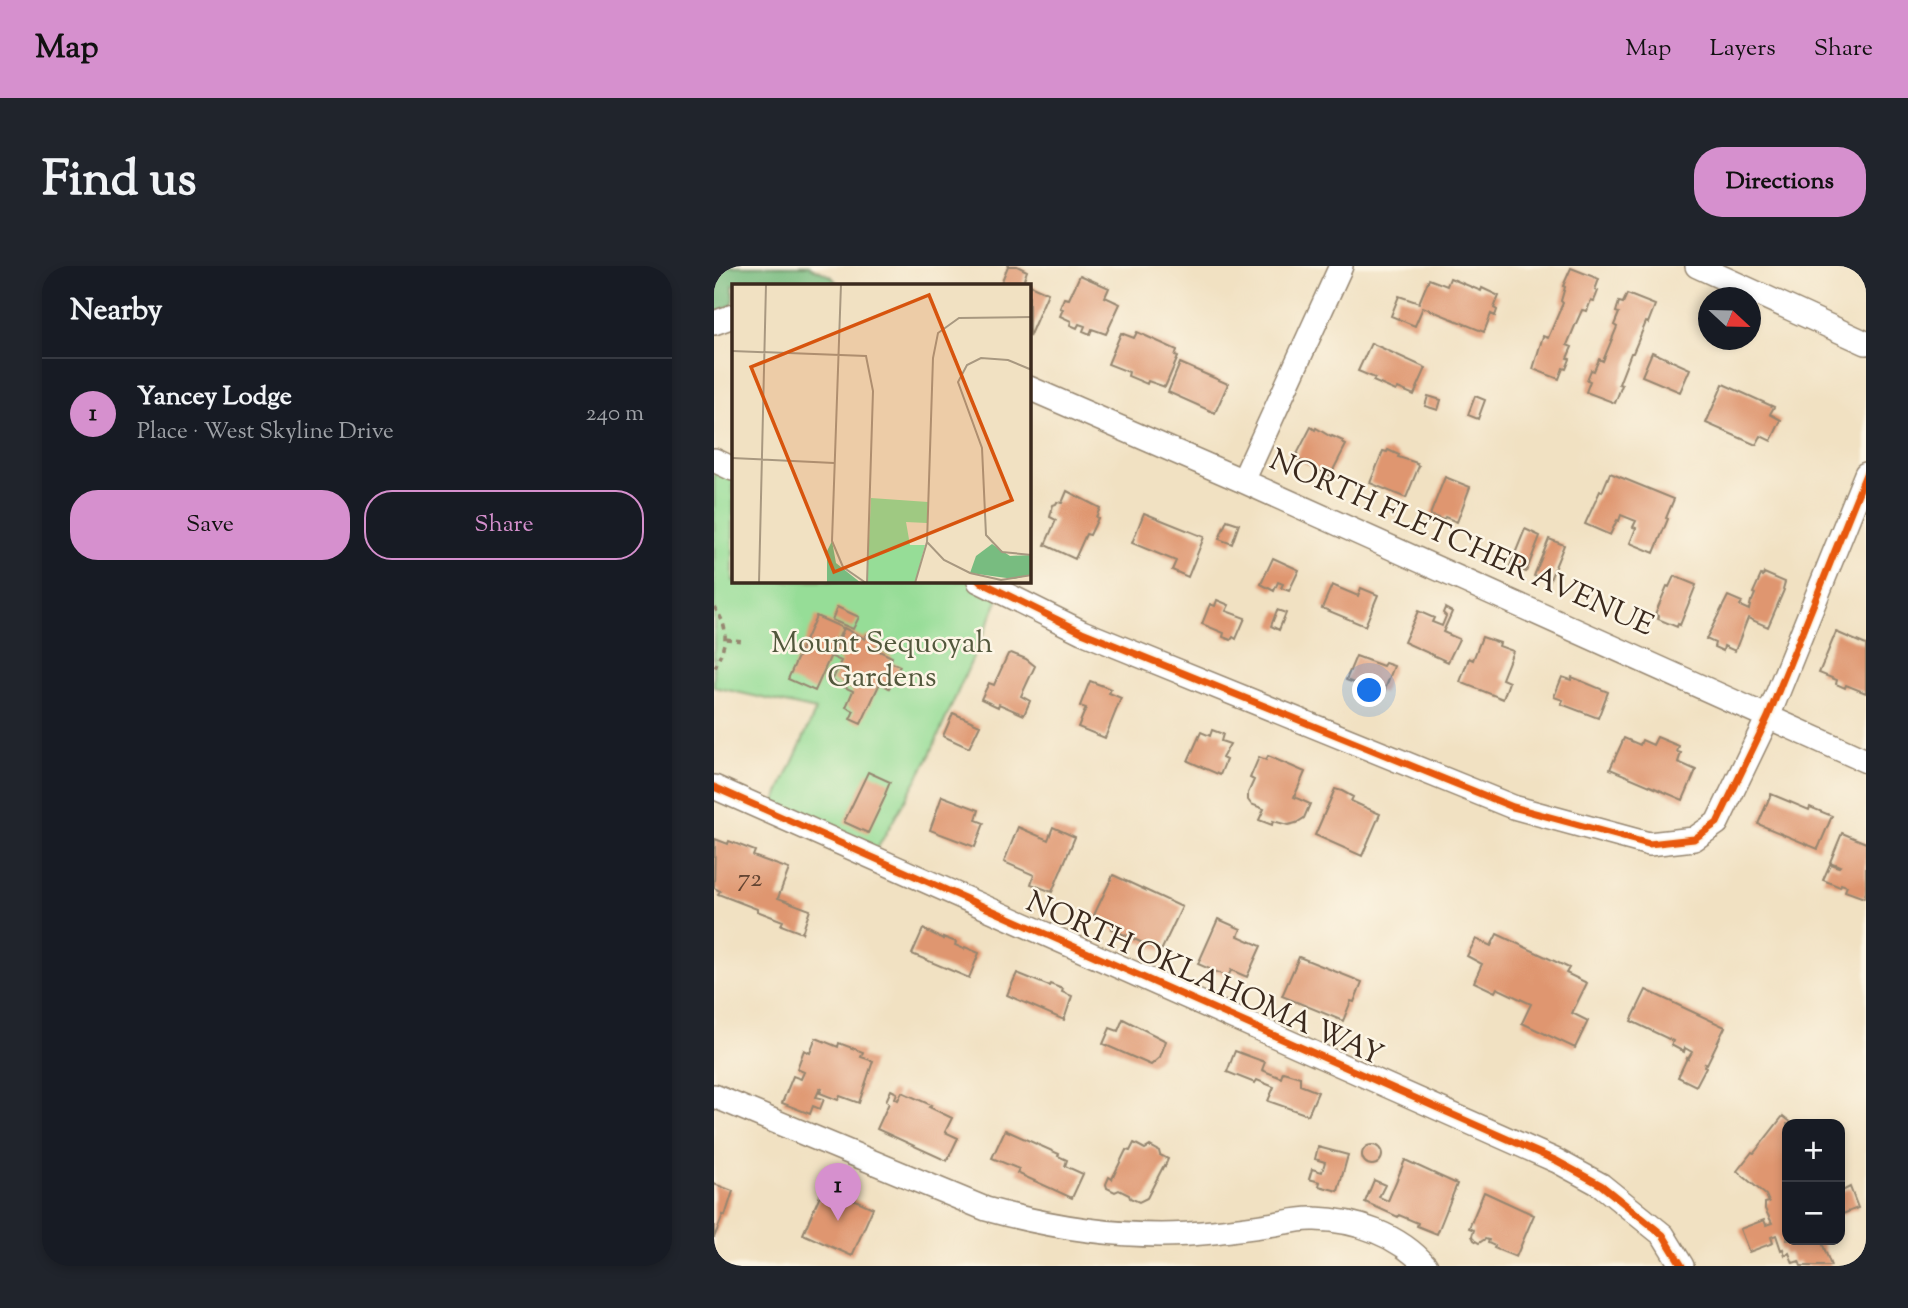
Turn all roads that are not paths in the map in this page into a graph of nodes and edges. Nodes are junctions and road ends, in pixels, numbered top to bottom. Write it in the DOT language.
graph roads {
  1 [pos="1341,266"];
  2 [pos="1697,266"];
  3 [pos="732,316"];
  4 [pos="714,323"];
  5 [pos="1866,343"];
  6 [pos="1031,389"];
  7 [pos="714,460"];
  8 [pos="732,469"];
  9 [pos="1866,474"];
  10 [pos="1243,481"];
  11 [pos="983,583"];
  12 [pos="1768,717"];
  13 [pos="1866,761"];
  14 [pos="714,787"];
  15 [pos="714,1097"];
  16 [pos="1426,1266"];
  17 [pos="1682,1266"];
  1 -- 10 [label="street"];
  2 -- 5 [label="street"];
  3 -- 4 [label="street"];
  6 -- 10 [label="street, NORTH FLETCHER AVENUE"];
  7 -- 8 [label="street"];
  9 -- 12 [label="street"];
  10 -- 12 [label="street, NORTH FLETCHER AVENUE"];
  11 -- 12 [label="street"];
  12 -- 13 [label="street, NORTH FLETCHER AVENUE"];
  14 -- 17 [label="street, NORTH OKLAHOMA WAY"];
  15 -- 16 [label="street"];
}
